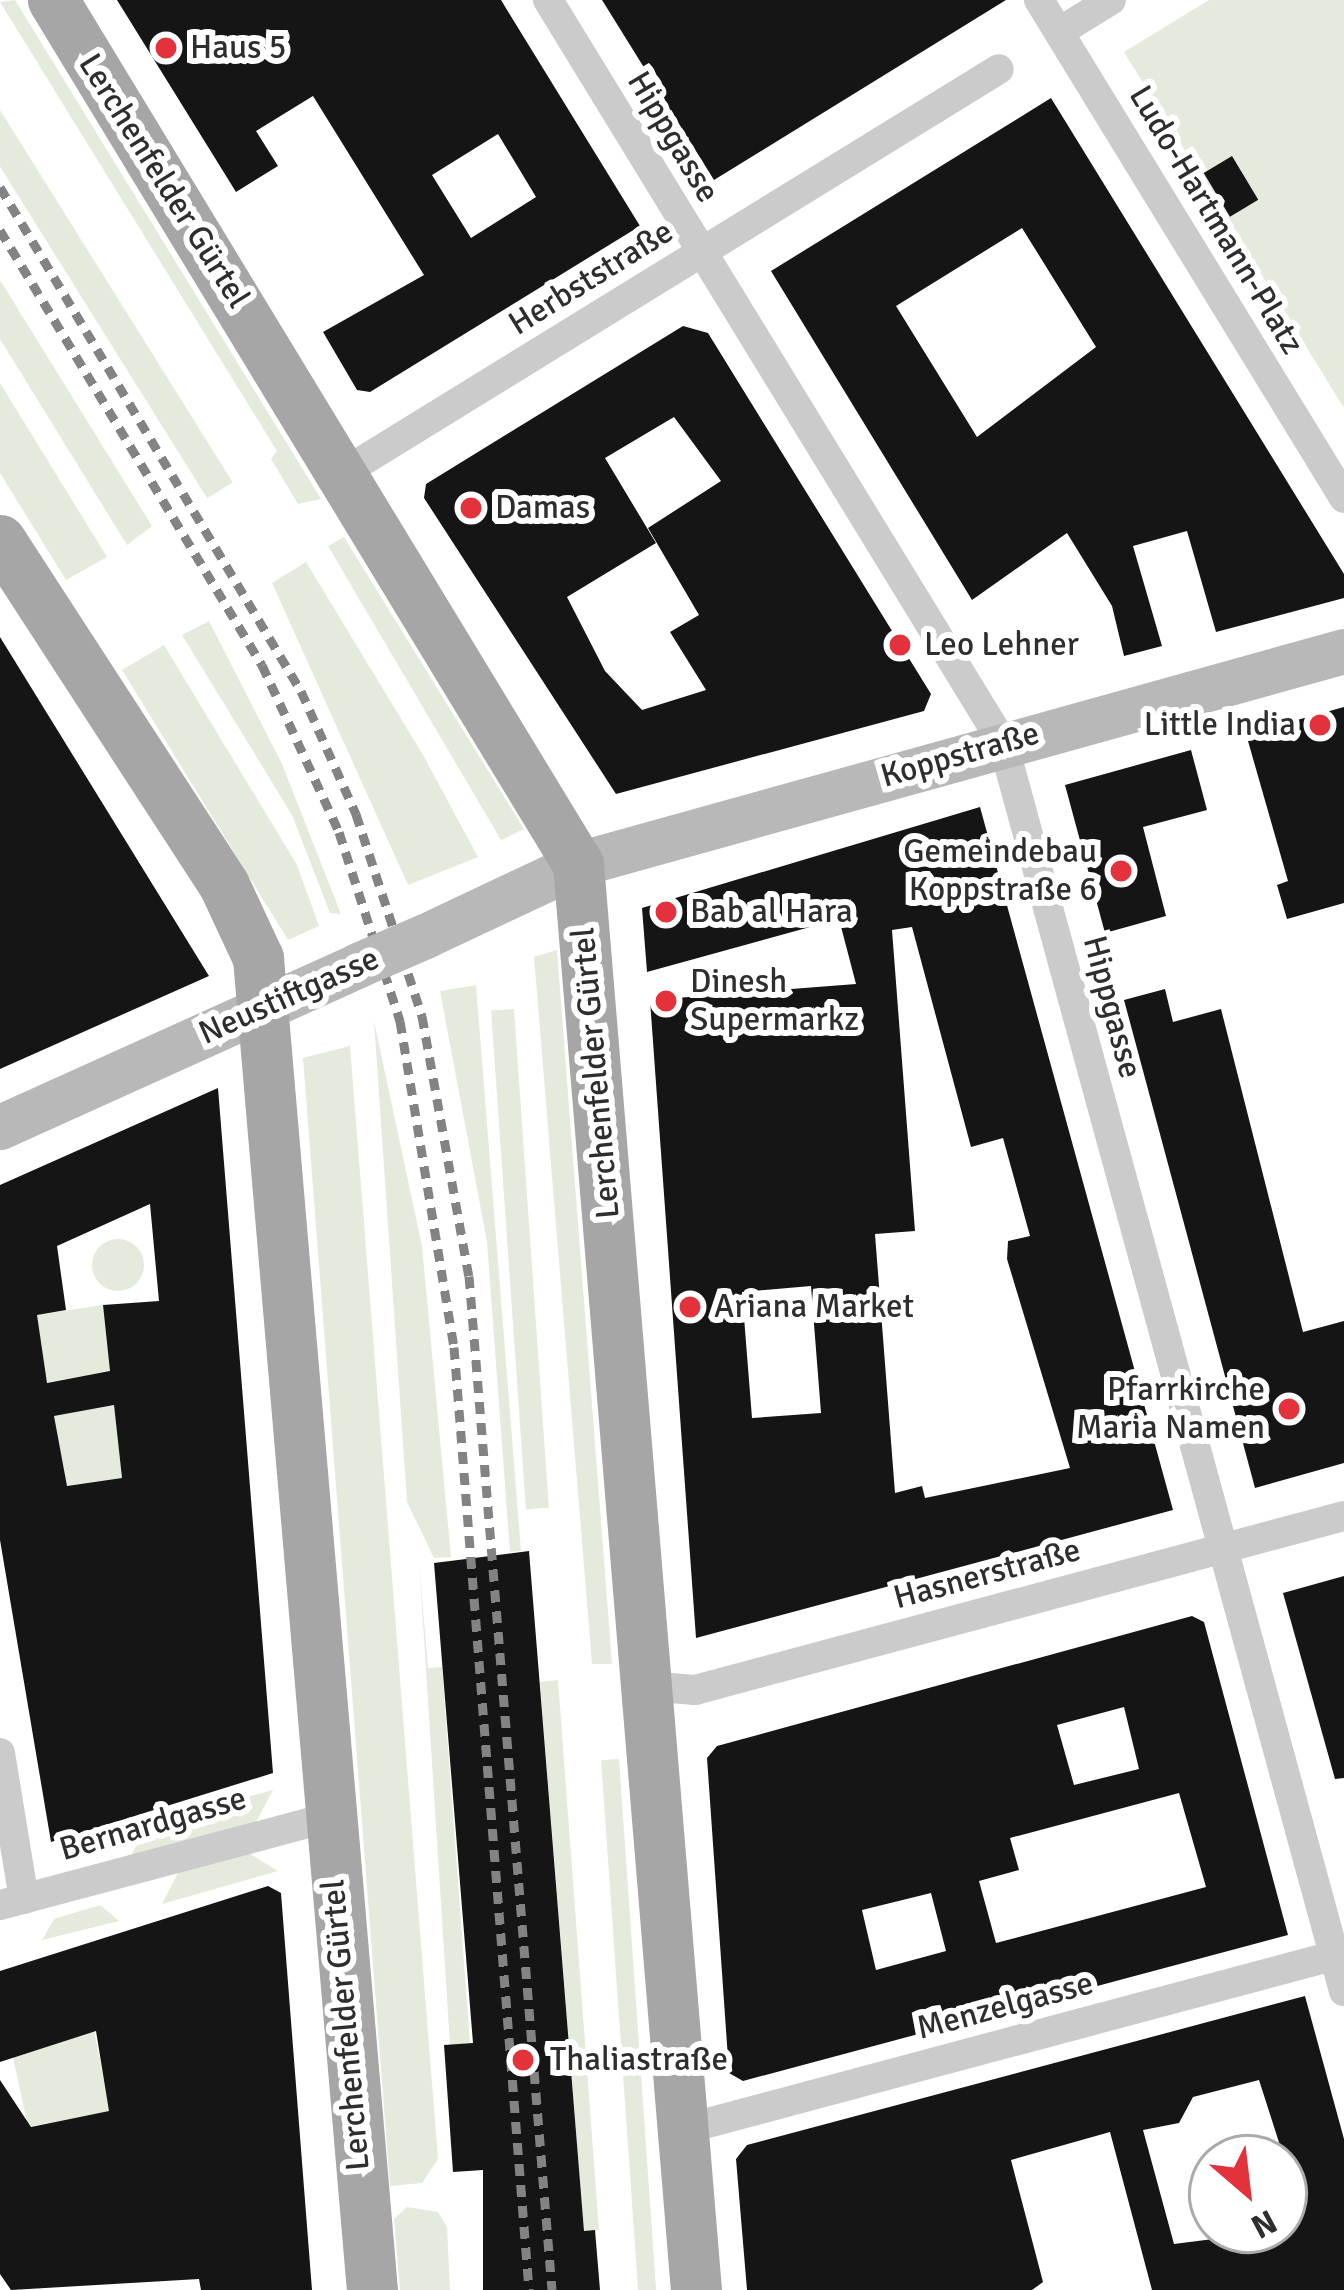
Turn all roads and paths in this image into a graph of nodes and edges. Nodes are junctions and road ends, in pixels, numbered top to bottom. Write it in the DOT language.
graph roads {
  1 [pos="53,0"];
  2 [pos="548,0"];
  3 [pos="1039,0"];
  4 [pos="1111,0"];
  5 [pos="1059,32"];
  6 [pos="999,69"];
  7 [pos="701,253"];
  8 [pos="344,473"];
  9 [pos="1344,498"];
  10 [pos="0,541"];
  11 [pos="1344,651"];
  12 [pos="1003,742"];
  13 [pos="578,864"];
  14 [pos="258,1009"];
  15 [pos="0,1127"];
  16 [pos="1344,1516"];
  17 [pos="1223,1548"];
  18 [pos="647,1686"];
  19 [pos="0,1754"];
  20 [pos="327,1818"];
  21 [pos="12,1902"];
  22 [pos="1339,1954"];
  23 [pos="1344,1991"];
  24 [pos="685,2129"];
  25 [pos="372,2290"];
  26 [pos="696,2290"];
  1 -- 8 [label="main road, Lerchenfelder Gürtel"];
  2 -- 7 [label="street, Hippgasse"];
  3 -- 5 [label="street, Ludo-Hartmann-Platz"];
  4 -- 5 [label="street"];
  5 -- 9 [label="street, Ludo-Hartmann-Platz"];
  6 -- 7 [label="street, Herbststraße"];
  7 -- 8 [label="street, Herbststraße"];
  7 -- 12 [label="street, Hippgasse"];
  8 -- 13 [label="main road, Lerchenfelder Gürtel"];
  10 -- 14 [label="main road, Lerchenfelder Gürtel"];
  11 -- 12 [label="main road, Koppstraße"];
  12 -- 13 [label="main road, Koppstraße"];
  12 -- 17 [label="street, Hippgasse"];
  13 -- 14 [label="main road, Neustiftgasse, bridge"];
  13 -- 18 [label="main road, Lerchenfelder Gürtel"];
  14 -- 15 [label="main road, Neustiftgasse"];
  14 -- 20 [label="main road, Lerchenfelder Gürtel"];
  16 -- 17 [label="street, Hasnerstraße"];
  17 -- 18 [label="street, Hasnerstraße"];
  17 -- 22 [label="street, Hippgasse"];
  18 -- 24 [label="main road, Lerchenfelder Gürtel"];
  19 -- 21 [label="street"];
  20 -- 21 [label="street, Bernardgasse"];
  20 -- 25 [label="main road, Lerchenfelder Gürtel"];
  22 -- 23 [label="street, Hippgasse"];
  22 -- 24 [label="street, Menzelgasse"];
  24 -- 26 [label="main road, Lerchenfelder Gürtel"];
}
